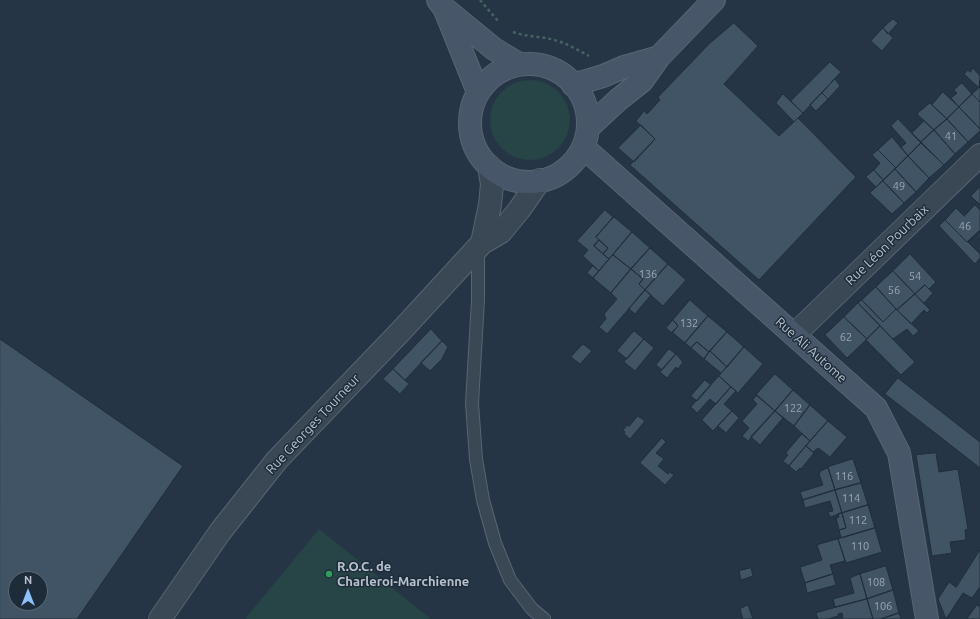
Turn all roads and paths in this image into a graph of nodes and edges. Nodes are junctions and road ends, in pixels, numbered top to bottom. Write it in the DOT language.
graph roads {
  1 [pos="714,0"];
  2 [pos="441,4"];
  3 [pos="659,57"];
  4 [pos="519,64"];
  5 [pos="573,85"];
  6 [pos="478,92"];
  7 [pos="585,138"];
  8 [pos="980,156"];
  9 [pos="489,166"];
  10 [pos="540,180"];
  11 [pos="480,245"];
  12 [pos="794,334"];
  13 [pos="160,619"];
  14 [pos="544,619"];
  15 [pos="927,619"];
  1 -- 3 [label="street"];
  2 -- 4 [label="street"];
  2 -- 6 [label="street"];
  3 -- 5 [label="street"];
  3 -- 7 [label="street"];
  4 -- 5 [label="street"];
  4 -- 6 [label="street"];
  5 -- 7 [label="street"];
  6 -- 9 [label="street"];
  7 -- 10 [label="street"];
  7 -- 12 [label="street, Rue Ali Autome"];
  8 -- 12 [label="street, Rue Léon Pourbaix"];
  9 -- 10 [label="street"];
  9 -- 11 [label="street"];
  10 -- 11 [label="street, Rue Georges Tourneur"];
  11 -- 13 [label="street, Rue Georges Tourneur"];
  11 -- 14 [label="lane"];
  12 -- 15 [label="street, Rue Ali Autome"];
}
